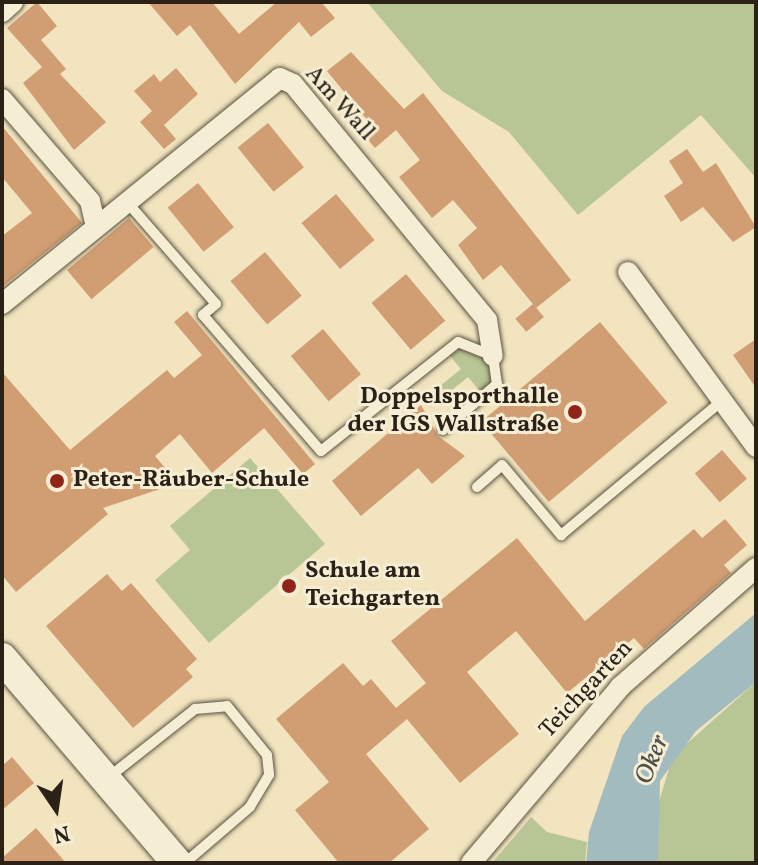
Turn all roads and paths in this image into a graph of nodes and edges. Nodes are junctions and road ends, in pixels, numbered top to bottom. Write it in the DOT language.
graph roads {
  1 [pos="13,2"];
  2 [pos="2,12"];
  3 [pos="2,99"];
  4 [pos="127,202"];
  5 [pos="96,227"];
  6 [pos="628,272"];
  7 [pos="2,304"];
  8 [pos="493,356"];
  9 [pos="725,399"];
  10 [pos="443,430"];
  11 [pos="756,447"];
  12 [pos="477,487"];
  13 [pos="756,568"];
  14 [pos="2,658"];
  15 [pos="105,780"];
  16 [pos="177,863"];
  17 [pos="185,863"];
  18 [pos="471,863"];
  1 -- 2 [label="street"];
  3 -- 5 [label="street"];
  4 -- 5 [label="street, Am Wall"];
  4 -- 8 [label="lane"];
  4 -- 8 [label="street, Am Wall"];
  5 -- 7 [label="street, Am Wall"];
  6 -- 9 [label="street"];
  8 -- 10 [label="lane"];
  9 -- 11 [label="street"];
  9 -- 12 [label="lane"];
  13 -- 18 [label="street, Teichgarten"];
  14 -- 15 [label="main road"];
  15 -- 16 [label="main road"];
  15 -- 17 [label="lane"];
}
